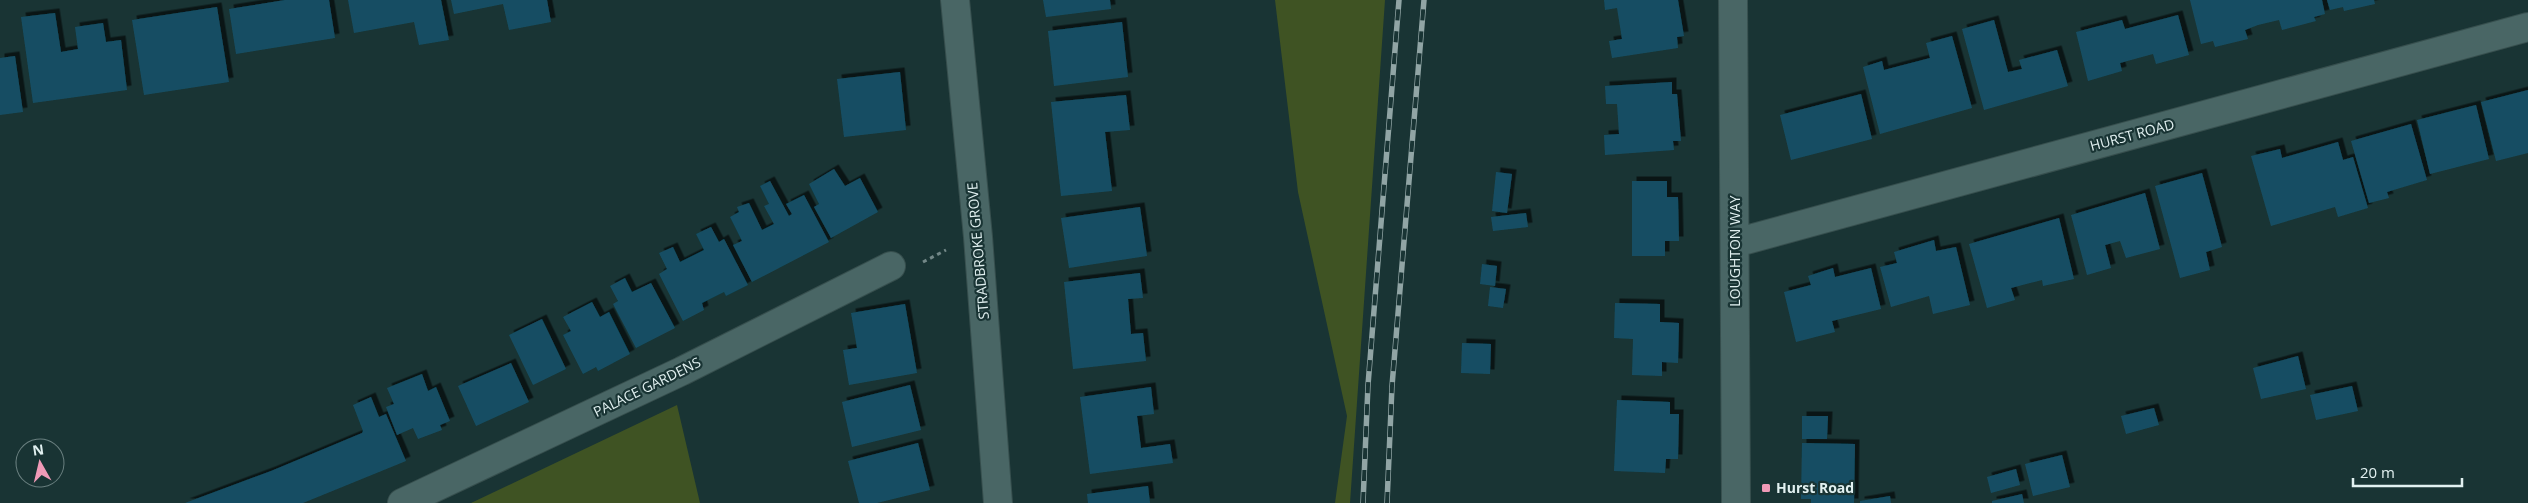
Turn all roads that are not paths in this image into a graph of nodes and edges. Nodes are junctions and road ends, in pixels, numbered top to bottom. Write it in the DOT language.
graph roads {
  1 [pos="955,0"];
  2 [pos="1732,0"];
  3 [pos="2528,27"];
  4 [pos="1735,243"];
  5 [pos="891,266"];
  6 [pos="402,503"];
  7 [pos="998,503"];
  8 [pos="1736,503"];
  1 -- 7 [label="street, STRADBROKE GROVE"];
  2 -- 4 [label="street, LOUGHTON WAY"];
  3 -- 4 [label="street, HURST ROAD"];
  4 -- 8 [label="street, LOUGHTON WAY"];
  5 -- 6 [label="street, PALACE GARDENS"];
}
